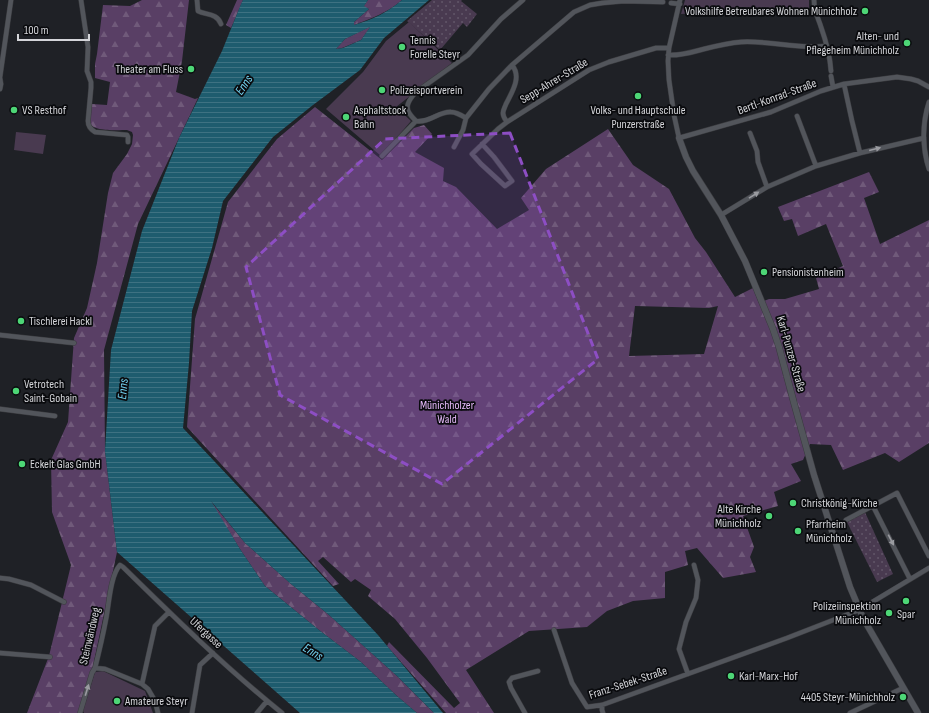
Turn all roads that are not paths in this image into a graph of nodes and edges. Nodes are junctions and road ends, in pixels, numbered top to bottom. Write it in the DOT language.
graph roads {
  1 [pos="11,0"];
  2 [pos="81,0"];
  3 [pos="197,0"];
  4 [pos="523,0"];
  5 [pos="814,0"];
  6 [pos="663,2"];
  7 [pos="680,2"];
  8 [pos="671,3"];
  9 [pos="221,24"];
  10 [pos="826,46"];
  11 [pos="669,48"];
  12 [pos="668,55"];
  13 [pos="2,58"];
  14 [pos="512,65"];
  15 [pos="831,71"];
  16 [pos="831,76"];
  17 [pos="0,78"];
  18 [pos="844,84"];
  19 [pos="929,86"];
  20 [pos="833,87"];
  21 [pos="0,89"];
  22 [pos="929,102"];
  23 [pos="792,103"];
  24 [pos="794,109"];
  25 [pos="797,116"];
  26 [pos="466,118"];
  27 [pos="744,120"];
  28 [pos="416,121"];
  29 [pos="507,122"];
  30 [pos="747,126"];
  31 [pos="750,133"];
  32 [pos="679,138"];
  33 [pos="924,138"];
  34 [pos="128,142"];
  35 [pos="482,144"];
  36 [pos="454,148"];
  37 [pos="860,153"];
  38 [pos="382,156"];
  39 [pos="816,166"];
  40 [pos="929,169"];
  41 [pos="767,187"];
  42 [pos="721,216"];
  43 [pos="0,335"];
  44 [pos="74,343"];
  45 [pos="0,409"];
  46 [pos="55,416"];
  47 [pos="873,506"];
  48 [pos="846,520"];
  49 [pos="838,523"];
  50 [pos="831,527"];
  51 [pos="929,556"];
  52 [pos="120,565"];
  53 [pos="694,565"];
  54 [pos="928,570"];
  55 [pos="0,578"];
  56 [pos="910,579"];
  57 [pos="64,602"];
  58 [pos="859,610"];
  59 [pos="169,612"];
  60 [pos="554,630"];
  61 [pos="212,652"];
  62 [pos="0,653"];
  63 [pos="50,657"];
  64 [pos="95,668"];
  65 [pos="538,671"];
  66 [pos="688,674"];
  67 [pos="142,684"];
  68 [pos="903,688"];
  69 [pos="267,701"];
  70 [pos="602,705"];
  71 [pos="80,713"];
  72 [pos="158,713"];
  73 [pos="192,713"];
  74 [pos="257,713"];
  75 [pos="282,713"];
  76 [pos="525,713"];
  77 [pos="603,713"];
  78 [pos="850,713"];
  79 [pos="918,713"];
  1 -- 13 [label="street"];
  2 -- 34 [label="street"];
  3 -- 9 [label="street"];
  4 -- 28 [label="street"];
  5 -- 10 [label="street"];
  6 -- 14 [label="street"];
  7 -- 8 [label="street"];
  7 -- 11 [label="street, Karl-Punzer-Straße"];
  10 -- 12 [label="street"];
  10 -- 15 [label="street"];
  11 -- 12 [label="street, Karl-Punzer-Straße"];
  11 -- 29 [label="street, Sepp-Ahrer-Straße"];
  12 -- 32 [label="street, Karl-Punzer-Straße"];
  13 -- 17 [label="street"];
  14 -- 26 [label="street"];
  14 -- 29 [label="street"];
  16 -- 20 [label="street"];
  17 -- 21 [label="street"];
  18 -- 19 [label="street, Bertl-Konrad-Straße"];
  18 -- 20 [label="street, Bertl-Konrad-Straße"];
  18 -- 37 [label="street"];
  20 -- 23 [label="street, Bertl-Konrad-Straße"];
  22 -- 33 [label="street"];
  23 -- 24 [label="street"];
  23 -- 27 [label="street, Bertl-Konrad-Straße"];
  25 -- 39 [label="street"];
  26 -- 28 [label="street"];
  26 -- 36 [label="street"];
  27 -- 30 [label="street"];
  27 -- 32 [label="street, Bertl-Konrad-Straße"];
  28 -- 38 [label="street"];
  29 -- 35 [label="street, Sepp-Ahrer-Straße"];
  31 -- 41 [label="street"];
  32 -- 42 [label="street, Karl-Punzer-Straße"];
  37 -- 33 [label="street, one-way"];
  33 -- 40 [label="street"];
  35 -- 35 [label="street, Sepp-Ahrer-Straße"];
  37 -- 39 [label="street"];
  39 -- 41 [label="street"];
  42 -- 41 [label="street, one-way"];
  42 -- 50 [label="street, Karl-Punzer-Straße"];
  43 -- 44 [label="street"];
  45 -- 46 [label="street"];
  47 -- 48 [label="street"];
  47 -- 51 [label="street"];
  47 -- 56 [label="street, one-way"];
  49 -- 50 [label="street"];
  50 -- 58 [label="street, Karl-Punzer-Straße"];
  52 -- 59 [label="street, Ufergasse"];
  52 -- 64 [label="street, Steinwändweg"];
  53 -- 66 [label="street"];
  54 -- 56 [label="street, Franz-Sebek-Straße"];
  55 -- 57 [label="street"];
  56 -- 58 [label="street, Franz-Sebek-Straße"];
  58 -- 66 [label="street, Franz-Sebek-Straße"];
  58 -- 68 [label="street, Karl-Punzer-Straße"];
  59 -- 61 [label="street, Ufergasse"];
  59 -- 67 [label="street"];
  60 -- 70 [label="street, Franz-Sebek-Straße"];
  61 -- 69 [label="street, Ufergasse"];
  61 -- 73 [label="street"];
  62 -- 63 [label="street"];
  64 -- 67 [label="street"];
  71 -- 64 [label="street, Steinwändweg, one-way"];
  65 -- 76 [label="street"];
  66 -- 70 [label="street, Franz-Sebek-Straße"];
  67 -- 72 [label="street"];
  68 -- 78 [label="street"];
  68 -- 79 [label="street, Karl-Punzer-Straße"];
  69 -- 74 [label="street"];
  69 -- 75 [label="street, Ufergasse"];
  70 -- 77 [label="street"];
}
